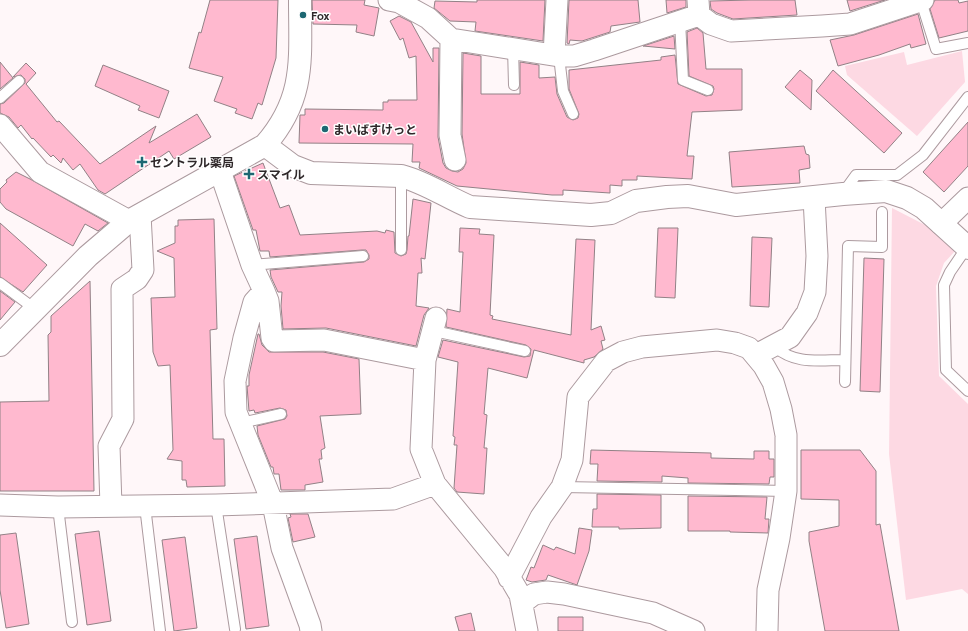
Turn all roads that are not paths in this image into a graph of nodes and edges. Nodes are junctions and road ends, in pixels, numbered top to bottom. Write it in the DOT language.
graph roads {
  1 [pos="300,0"];
  2 [pos="389,0"];
  3 [pos="557,0"];
  4 [pos="922,0"];
  5 [pos="692,12"];
  6 [pos="451,39"];
  7 [pos="968,43"];
  8 [pos="512,48"];
  9 [pos="556,56"];
  10 [pos="19,81"];
  11 [pos="514,85"];
  12 [pos="708,90"];
  13 [pos="968,97"];
  14 [pos="0,98"];
  15 [pos="573,114"];
  16 [pos="0,125"];
  17 [pos="265,145"];
  18 [pos="455,160"];
  19 [pos="220,171"];
  20 [pos="401,176"];
  21 [pos="843,194"];
  22 [pos="814,198"];
  23 [pos="968,198"];
  24 [pos="882,212"];
  25 [pos="135,218"];
  26 [pos="941,224"];
  27 [pos="967,248"];
  28 [pos="401,250"];
  29 [pos="363,256"];
  30 [pos="252,265"];
  31 [pos="0,283"];
  32 [pos="264,291"];
  33 [pos="35,309"];
  34 [pos="435,324"];
  35 [pos="0,345"];
  36 [pos="775,347"];
  37 [pos="525,351"];
  38 [pos="756,356"];
  39 [pos="425,360"];
  40 [pos="845,360"];
  41 [pos="845,382"];
  42 [pos="968,391"];
  43 [pos="281,414"];
  44 [pos="241,423"];
  45 [pos="435,484"];
  46 [pos="562,487"];
  47 [pos="786,491"];
  48 [pos="272,504"];
  49 [pos="0,505"];
  50 [pos="216,505"];
  51 [pos="111,506"];
  52 [pos="145,506"];
  53 [pos="58,507"];
  54 [pos="509,578"];
  55 [pos="522,604"];
  56 [pos="72,622"];
  57 [pos="234,629"];
  58 [pos="683,629"];
  59 [pos="160,631"];
  60 [pos="311,631"];
  61 [pos="527,631"];
  62 [pos="767,631"];
  1 -- 17 [label="street"];
  2 -- 6 [label="street"];
  3 -- 9 [label="street"];
  4 -- 5 [label="street"];
  4 -- 7 [label="lane"];
  5 -- 9 [label="street"];
  5 -- 12 [label="lane"];
  6 -- 8 [label="street"];
  6 -- 18 [label="street"];
  8 -- 9 [label="street"];
  8 -- 11 [label="lane"];
  9 -- 15 [label="lane"];
  10 -- 14 [label="lane"];
  13 -- 21 [label="lane"];
  16 -- 25 [label="street"];
  17 -- 19 [label="street"];
  17 -- 20 [label="street"];
  19 -- 25 [label="street"];
  19 -- 30 [label="street"];
  20 -- 22 [label="street"];
  20 -- 28 [label="lane"];
  21 -- 22 [label="street"];
  21 -- 26 [label="street"];
  22 -- 36 [label="street"];
  23 -- 26 [label="street"];
  24 -- 40 [label="lane"];
  25 -- 33 [label="street"];
  25 -- 51 [label="street"];
  26 -- 27 [label="street"];
  27 -- 42 [label="lane"];
  29 -- 30 [label="lane"];
  30 -- 32 [label="street"];
  31 -- 33 [label="lane"];
  32 -- 39 [label="street"];
  32 -- 44 [label="street"];
  33 -- 35 [label="street"];
  34 -- 37 [label="lane"];
  34 -- 39 [label="street"];
  36 -- 38 [label="street"];
  36 -- 40 [label="lane"];
  38 -- 46 [label="street"];
  38 -- 47 [label="street"];
  39 -- 45 [label="street"];
  40 -- 41 [label="lane"];
  43 -- 44 [label="lane"];
  44 -- 48 [label="street"];
  45 -- 48 [label="street"];
  45 -- 54 [label="street"];
  46 -- 47 [label="lane"];
  46 -- 54 [label="street"];
  47 -- 62 [label="street"];
  48 -- 50 [label="street"];
  48 -- 60 [label="street"];
  49 -- 53 [label="street"];
  50 -- 52 [label="street"];
  50 -- 57 [label="lane"];
  51 -- 52 [label="street"];
  51 -- 53 [label="street"];
  52 -- 59 [label="lane"];
  53 -- 56 [label="lane"];
  54 -- 55 [label="street"];
  55 -- 58 [label="street"];
  55 -- 61 [label="street"];
}
